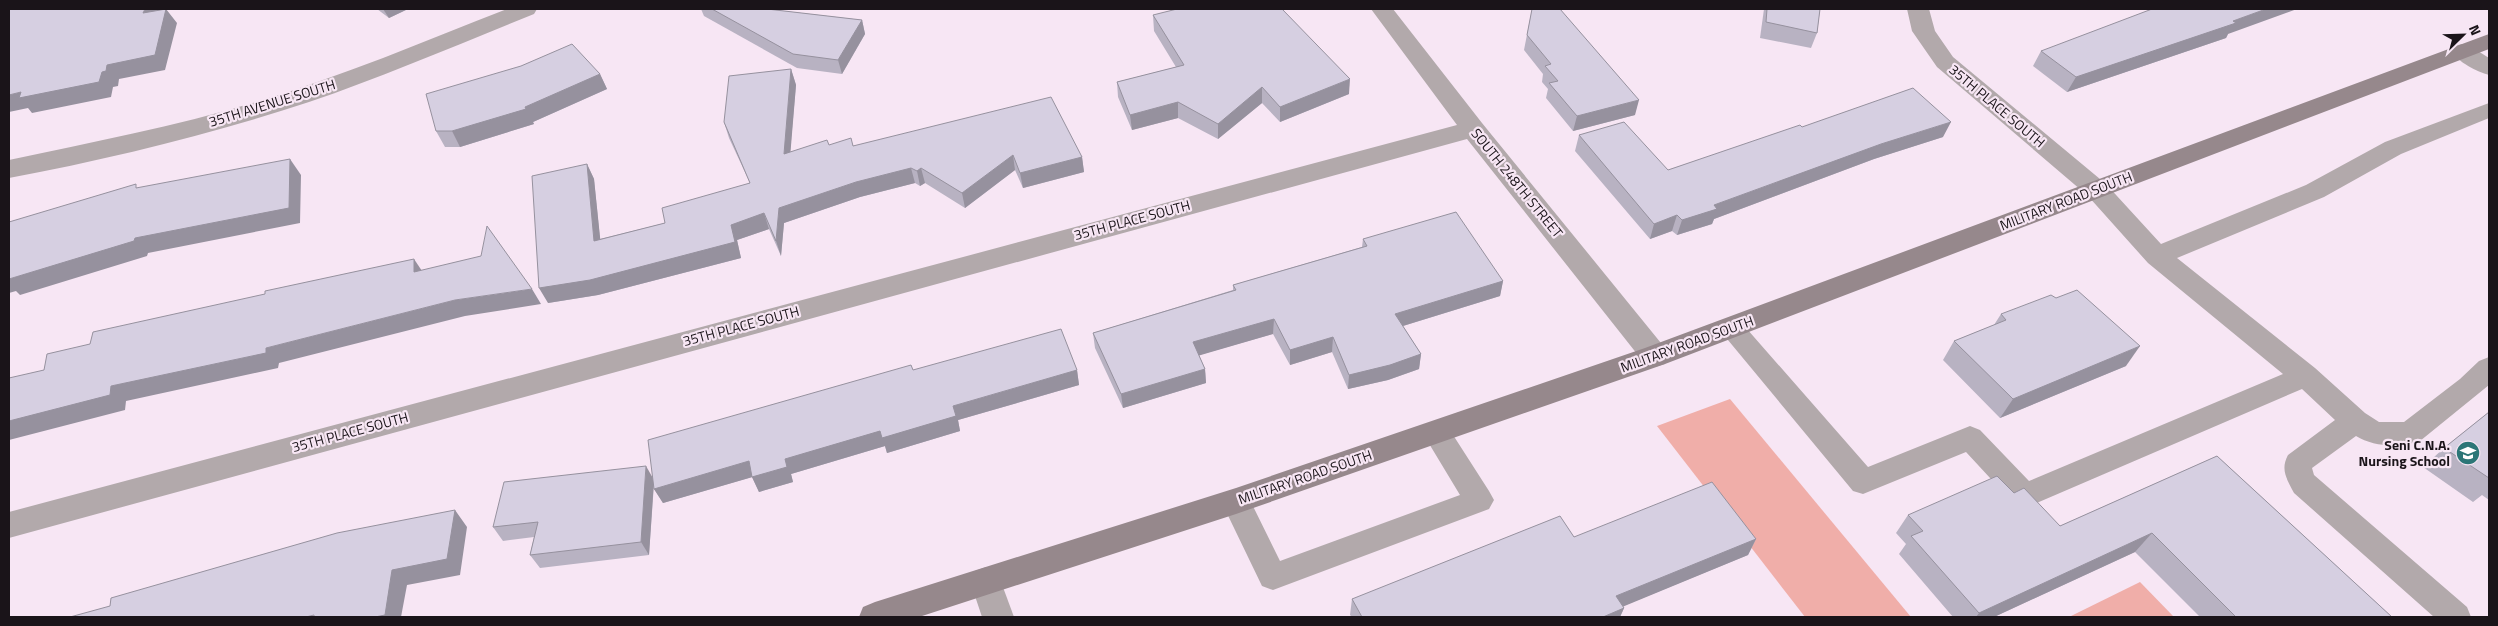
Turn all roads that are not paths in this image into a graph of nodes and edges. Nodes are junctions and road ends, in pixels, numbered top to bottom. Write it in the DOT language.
graph roads {
  1 [pos="526,9"];
  2 [pos="1382,9"];
  3 [pos="1918,9"];
  4 [pos="2489,41"];
  5 [pos="2462,51"];
  6 [pos="2489,68"];
  7 [pos="2489,110"];
  8 [pos="1474,128"];
  9 [pos="9,169"];
  10 [pos="2096,190"];
  11 [pos="2157,256"];
  12 [pos="1731,328"];
  13 [pos="1655,356"];
  14 [pos="2489,368"];
  15 [pos="2305,376"];
  16 [pos="2355,421"];
  17 [pos="1436,432"];
  18 [pos="1236,500"];
  19 [pos="9,525"];
  20 [pos="986,581"];
  21 [pos="875,617"];
  22 [pos="998,617"];
  23 [pos="2456,617"];
  1 -- 9 [label="street, 35TH AVENUE SOUTH"];
  2 -- 8 [label="street, SOUTH 248TH STREET"];
  3 -- 10 [label="street, 35TH PLACE SOUTH"];
  4 -- 5 [label="main road, MILITARY ROAD SOUTH"];
  5 -- 6 [label="lane"];
  5 -- 10 [label="main road, MILITARY ROAD SOUTH"];
  7 -- 11 [label="lane"];
  8 -- 13 [label="street, SOUTH 248TH STREET"];
  8 -- 19 [label="street, 35TH PLACE SOUTH"];
  10 -- 11 [label="lane"];
  10 -- 12 [label="main road, MILITARY ROAD SOUTH"];
  11 -- 15 [label="lane"];
  12 -- 13 [label="main road, MILITARY ROAD SOUTH"];
  12 -- 15 [label="lane"];
  13 -- 17 [label="main road, MILITARY ROAD SOUTH"];
  14 -- 16 [label="lane"];
  15 -- 16 [label="lane"];
  16 -- 23 [label="lane"];
  17 -- 18 [label="main road, MILITARY ROAD SOUTH"];
  17 -- 18 [label="lane"];
  18 -- 20 [label="main road, MILITARY ROAD SOUTH"];
  20 -- 21 [label="main road, MILITARY ROAD SOUTH"];
  20 -- 22 [label="street"];
}
